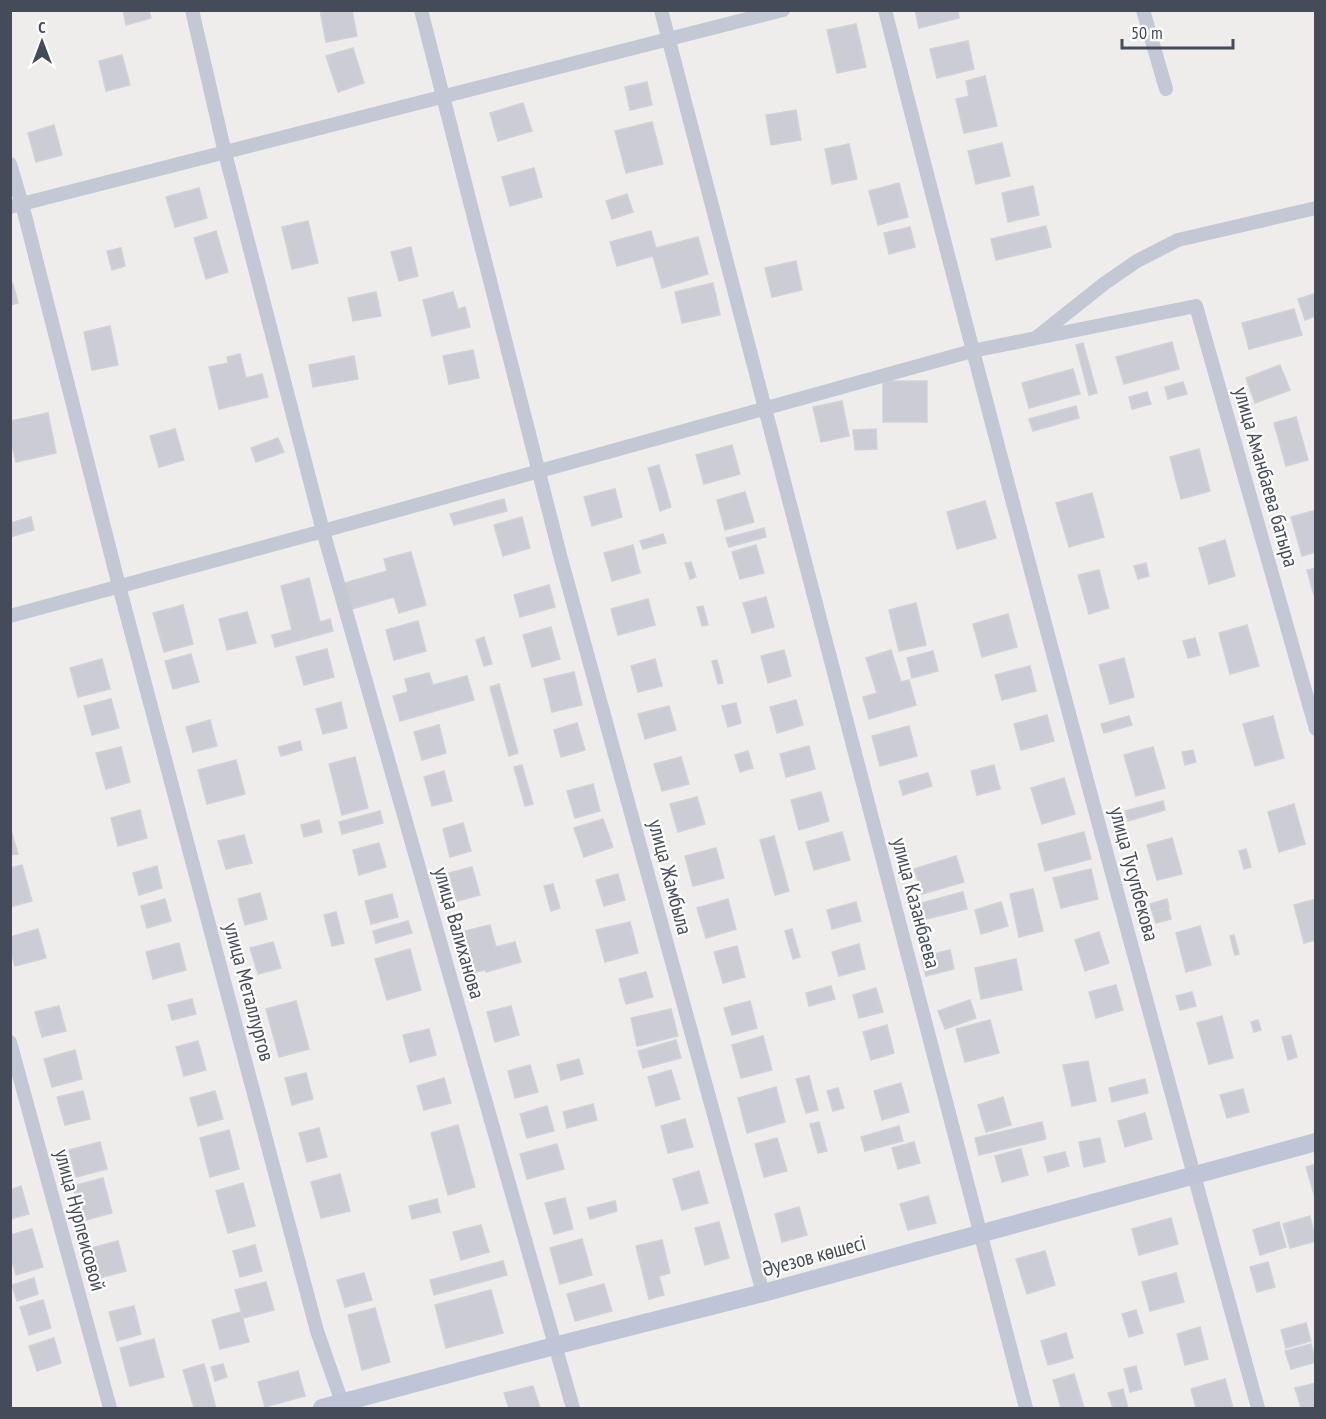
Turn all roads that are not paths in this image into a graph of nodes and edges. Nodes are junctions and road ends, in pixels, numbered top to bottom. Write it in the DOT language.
graph roads {
  1 [pos="192,10"];
  2 [pos="421,10"];
  3 [pos="661,10"];
  4 [pos="783,10"];
  5 [pos="885,10"];
  6 [pos="1143,10"];
  7 [pos="668,40"];
  8 [pos="1166,89"];
  9 [pos="443,97"];
  10 [pos="225,153"];
  11 [pos="10,164"];
  12 [pos="16,206"];
  13 [pos="1316,208"];
  14 [pos="1036,338"];
  15 [pos="972,351"];
  16 [pos="765,408"];
  17 [pos="539,471"];
  18 [pos="323,531"];
  19 [pos="119,585"];
  20 [pos="10,615"];
  21 [pos="1316,729"];
  22 [pos="10,1042"];
  23 [pos="1316,1142"];
  24 [pos="1194,1176"];
  25 [pos="981,1234"];
  26 [pos="763,1293"];
  27 [pos="554,1346"];
  28 [pos="343,1406"];
  29 [pos="110,1408"];
  30 [pos="322,1408"];
  31 [pos="573,1408"];
  32 [pos="1026,1408"];
  33 [pos="1258,1408"];
  1 -- 10 [label="street, улица Валиханова"];
  2 -- 9 [label="street, улица Жамбыла"];
  3 -- 7 [label="street, улица Казанбаева"];
  4 -- 7 [label="street"];
  5 -- 15 [label="street, улица Тусупбекова"];
  6 -- 8 [label="street"];
  7 -- 9 [label="street"];
  7 -- 16 [label="street, улица Казанбаева"];
  9 -- 10 [label="street"];
  9 -- 17 [label="street, улица Жамбыла"];
  10 -- 12 [label="street"];
  10 -- 18 [label="street, улица Валиханова"];
  11 -- 12 [label="street, улица Металлургов"];
  12 -- 19 [label="street, улица Металлургов"];
  13 -- 14 [label="street"];
  14 -- 15 [label="street"];
  14 -- 21 [label="street, улица Аманбаева батыра"];
  15 -- 16 [label="street"];
  15 -- 24 [label="street, улица Тусупбекова"];
  16 -- 17 [label="street"];
  16 -- 25 [label="street, улица Казанбаева"];
  17 -- 18 [label="street"];
  17 -- 26 [label="street, улица Жамбыла"];
  18 -- 19 [label="street"];
  18 -- 27 [label="street, улица Валиханова"];
  19 -- 20 [label="street"];
  19 -- 28 [label="street, улица Металлургов"];
  22 -- 29 [label="street, улица Нурпеисовой"];
  23 -- 24 [label="main road, Әуезов көшесі"];
  24 -- 25 [label="main road, Әуезов көшесі"];
  24 -- 33 [label="street, улица Тусупбекова"];
  25 -- 26 [label="main road, Әуезов көшесі"];
  25 -- 32 [label="street, улица Казанбаева"];
  26 -- 27 [label="main road, Әуезов көшесі"];
  27 -- 28 [label="main road, Әуезов көшесі"];
  27 -- 31 [label="street, улица Валиханова"];
  28 -- 30 [label="main road, Әуезов көшесі"];
}
